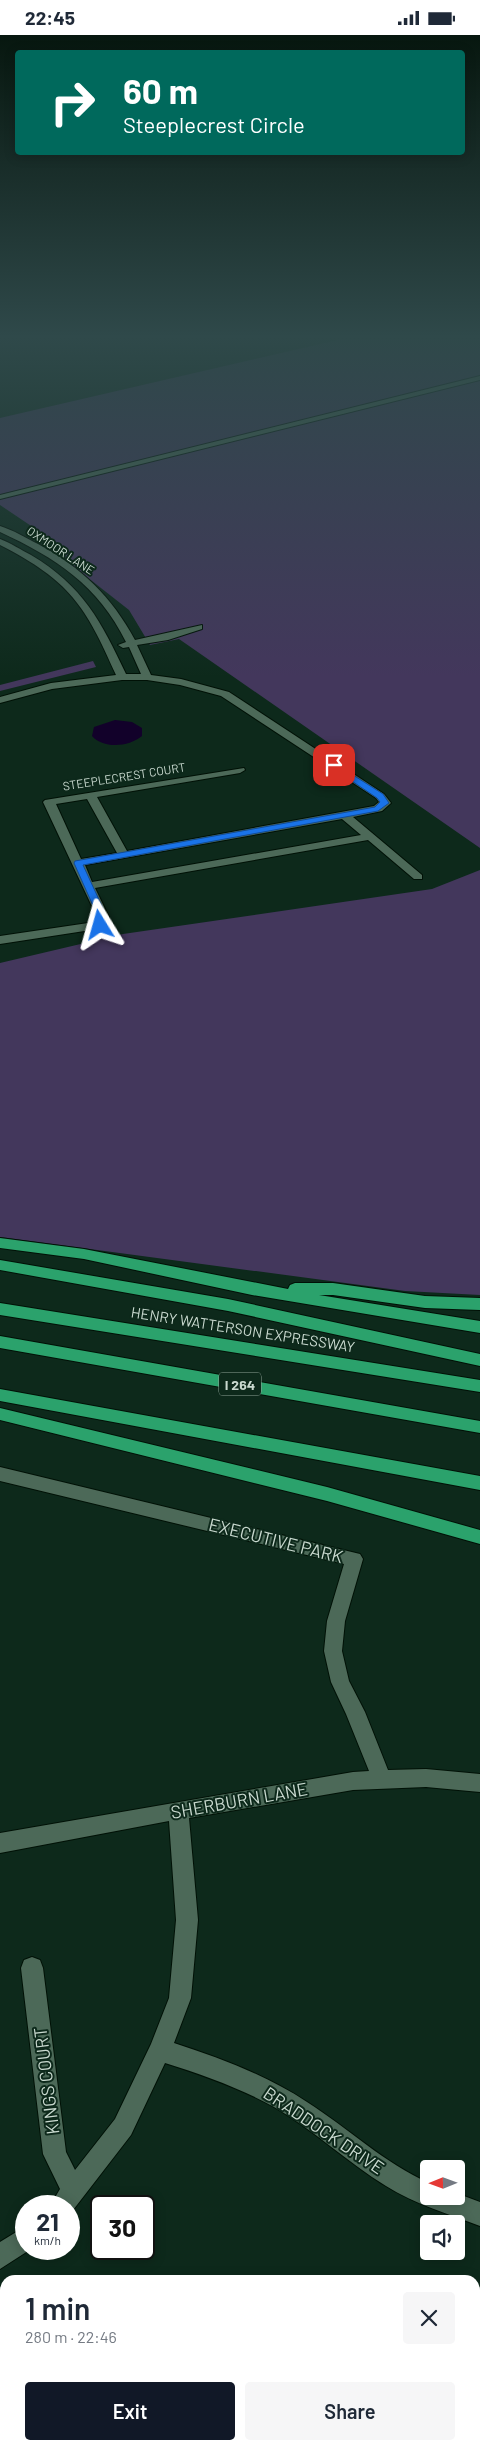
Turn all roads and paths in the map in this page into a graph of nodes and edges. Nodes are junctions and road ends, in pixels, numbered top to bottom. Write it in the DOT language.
graph roads {
  1 [pos="182,452"];
  2 [pos="0,497"];
  3 [pos="0,529"];
  4 [pos="0,542"];
  5 [pos="199,627"];
  6 [pos="132,644"];
  7 [pos="109,647"];
  8 [pos="122,677"];
  9 [pos="147,677"];
  10 [pos="0,700"];
  11 [pos="240,770"];
  12 [pos="90,795"];
  13 [pos="344,815"];
  14 [pos="368,837"];
  15 [pos="124,855"];
  16 [pos="78,863"];
  17 [pos="418,877"];
  18 [pos="89,886"];
  19 [pos="0,940"];
  20 [pos="0,1243"];
  21 [pos="0,1265"];
  22 [pos="252,1289"];
  23 [pos="480,1304"];
  24 [pos="0,1309"];
  25 [pos="480,1327"];
  26 [pos="0,1342"];
  27 [pos="480,1361"];
  28 [pos="480,1386"];
  29 [pos="0,1395"];
  30 [pos="0,1414"];
  31 [pos="480,1427"];
  32 [pos="0,1474"];
  33 [pos="480,1483"];
  34 [pos="480,1537"];
  35 [pos="382,1780"];
  36 [pos="480,1783"];
  37 [pos="178,1810"];
  38 [pos="0,1843"];
  39 [pos="32,1968"];
  40 [pos="160,2050"];
  41 [pos="420,2191"];
  42 [pos="66,2195"];
  43 [pos="69,2195"];
  44 [pos="455,2205"];
  45 [pos="480,2214"];
  46 [pos="15,2246"];
  47 [pos="0,2257"];
  1 -- 2 [label="street"];
  3 -- 6 [label="street, OXMOOR LANE"];
  4 -- 7 [label="street, OXMOOR LANE"];
  5 -- 6 [label="street"];
  6 -- 7 [label="street"];
  6 -- 9 [label="street, OXMOOR LANE"];
  7 -- 8 [label="street, OXMOOR LANE"];
  8 -- 9 [label="street"];
  8 -- 10 [label="street"];
  9 -- 13 [label="street"];
  11 -- 12 [label="street, STEEPLECREST COURT"];
  12 -- 15 [label="street"];
  12 -- 16 [label="street, STEEPLECREST COURT"];
  13 -- 14 [label="street"];
  13 -- 15 [label="street"];
  14 -- 17 [label="street"];
  14 -- 18 [label="street"];
  15 -- 16 [label="street"];
  16 -- 18 [label="street"];
  18 -- 19 [label="street"];
  20 -- 22 [label="highway"];
  21 -- 27 [label="highway"];
  22 -- 23 [label="highway"];
  22 -- 25 [label="highway"];
  24 -- 28 [label="highway, HENRY WATTERSON EXPRESSWAY"];
  26 -- 31 [label="highway, I 264"];
  29 -- 33 [label="highway"];
  30 -- 34 [label="highway"];
  32 -- 35 [label="street, EXECUTIVE PARK"];
  35 -- 36 [label="street, SHERBURN LANE"];
  35 -- 37 [label="street, SHERBURN LANE"];
  37 -- 38 [label="street, SHERBURN LANE"];
  37 -- 40 [label="street"];
  39 -- 42 [label="street, KINGS COURT"];
  40 -- 41 [label="street, BRADDOCK DRIVE"];
  40 -- 43 [label="street"];
  44 -- 45 [label="street, BRADDOCK DRIVE"];
  46 -- 47 [label="street"];
}
